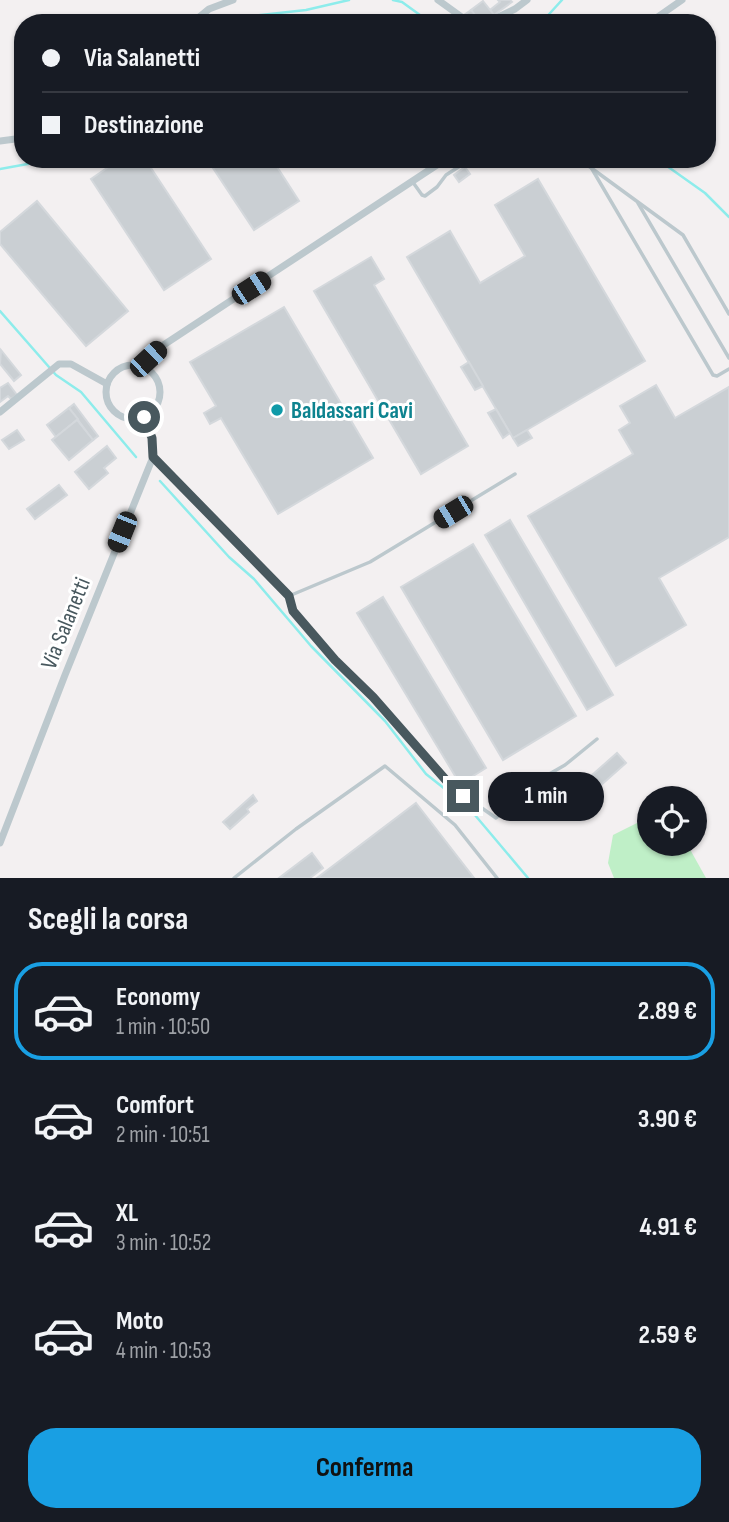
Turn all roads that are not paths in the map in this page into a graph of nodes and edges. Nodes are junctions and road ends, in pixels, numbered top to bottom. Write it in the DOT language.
graph roads {
  1 [pos="233,0"];
  2 [pos="438,0"];
  3 [pos="527,0"];
  4 [pos="682,0"];
  5 [pos="203,14"];
  6 [pos="457,14"];
  7 [pos="505,14"];
  8 [pos="662,14"];
  9 [pos="432,168"];
  10 [pos="457,168"];
  11 [pos="592,169"];
  12 [pos="412,181"];
  13 [pos="637,200"];
  14 [pos="729,314"];
  15 [pos="729,358"];
  16 [pos="143,367"];
  17 [pos="729,369"];
  18 [pos="107,384"];
  19 [pos="0,412"];
  20 [pos="144,417"];
  21 [pos="153,457"];
  22 [pos="515,474"];
  23 [pos="289,596"];
  24 [pos="597,739"];
  25 [pos="0,843"];
  26 [pos="234,878"];
  27 [pos="497,878"];
  1 -- 5 [label="street"];
  2 -- 6 [label="street"];
  3 -- 7 [label="street"];
  4 -- 8 [label="street"];
  9 -- 12 [label="street"];
  10 -- 12 [label="lane"];
  11 -- 13 [label="lane"];
  11 -- 17 [label="lane"];
  12 -- 16 [label="street"];
  13 -- 14 [label="lane"];
  13 -- 15 [label="lane"];
  16 -- 18 [label="street"];
  16 -- 20 [label="street"];
  18 -- 19 [label="street"];
  18 -- 20 [label="street"];
  20 -- 21 [label="street"];
  21 -- 23 [label="lane"];
  21 -- 25 [label="street, Via Salanetti"];
  22 -- 23 [label="lane"];
  23 -- 24 [label="lane"];
  26 -- 27 [label="lane"];
}
